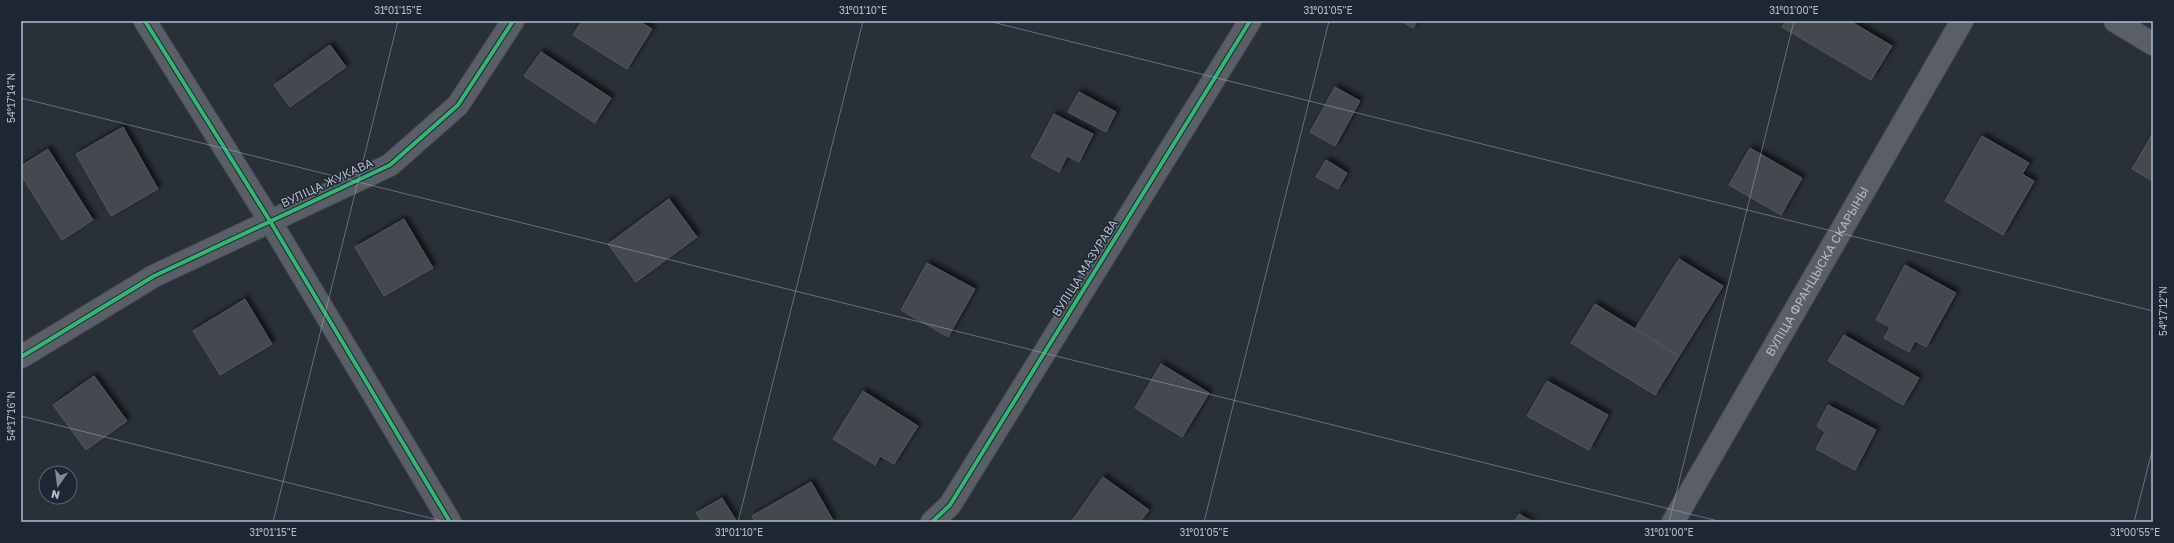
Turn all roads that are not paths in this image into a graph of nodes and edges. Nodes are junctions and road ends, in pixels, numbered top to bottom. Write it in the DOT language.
graph roads {
  1 [pos="145,21"];
  2 [pos="513,21"];
  3 [pos="1250,21"];
  4 [pos="1962,21"];
  5 [pos="2115,21"];
  6 [pos="2153,44"];
  7 [pos="270,221"];
  8 [pos="21,357"];
  9 [pos="450,522"];
  10 [pos="932,522"];
  11 [pos="1673,522"];
  1 -- 7 [label="street"];
  2 -- 7 [label="street, ВУЛІЦА ЖУКАВА"];
  3 -- 10 [label="street, ВУЛІЦА МАЗУРАВА"];
  4 -- 11 [label="street, ВУЛІЦА ФРАНЦЫСКА СКАРЫНЫ"];
  5 -- 6 [label="street"];
  7 -- 8 [label="street, ВУЛІЦА ЖУКАВА"];
  7 -- 9 [label="street"];
}
